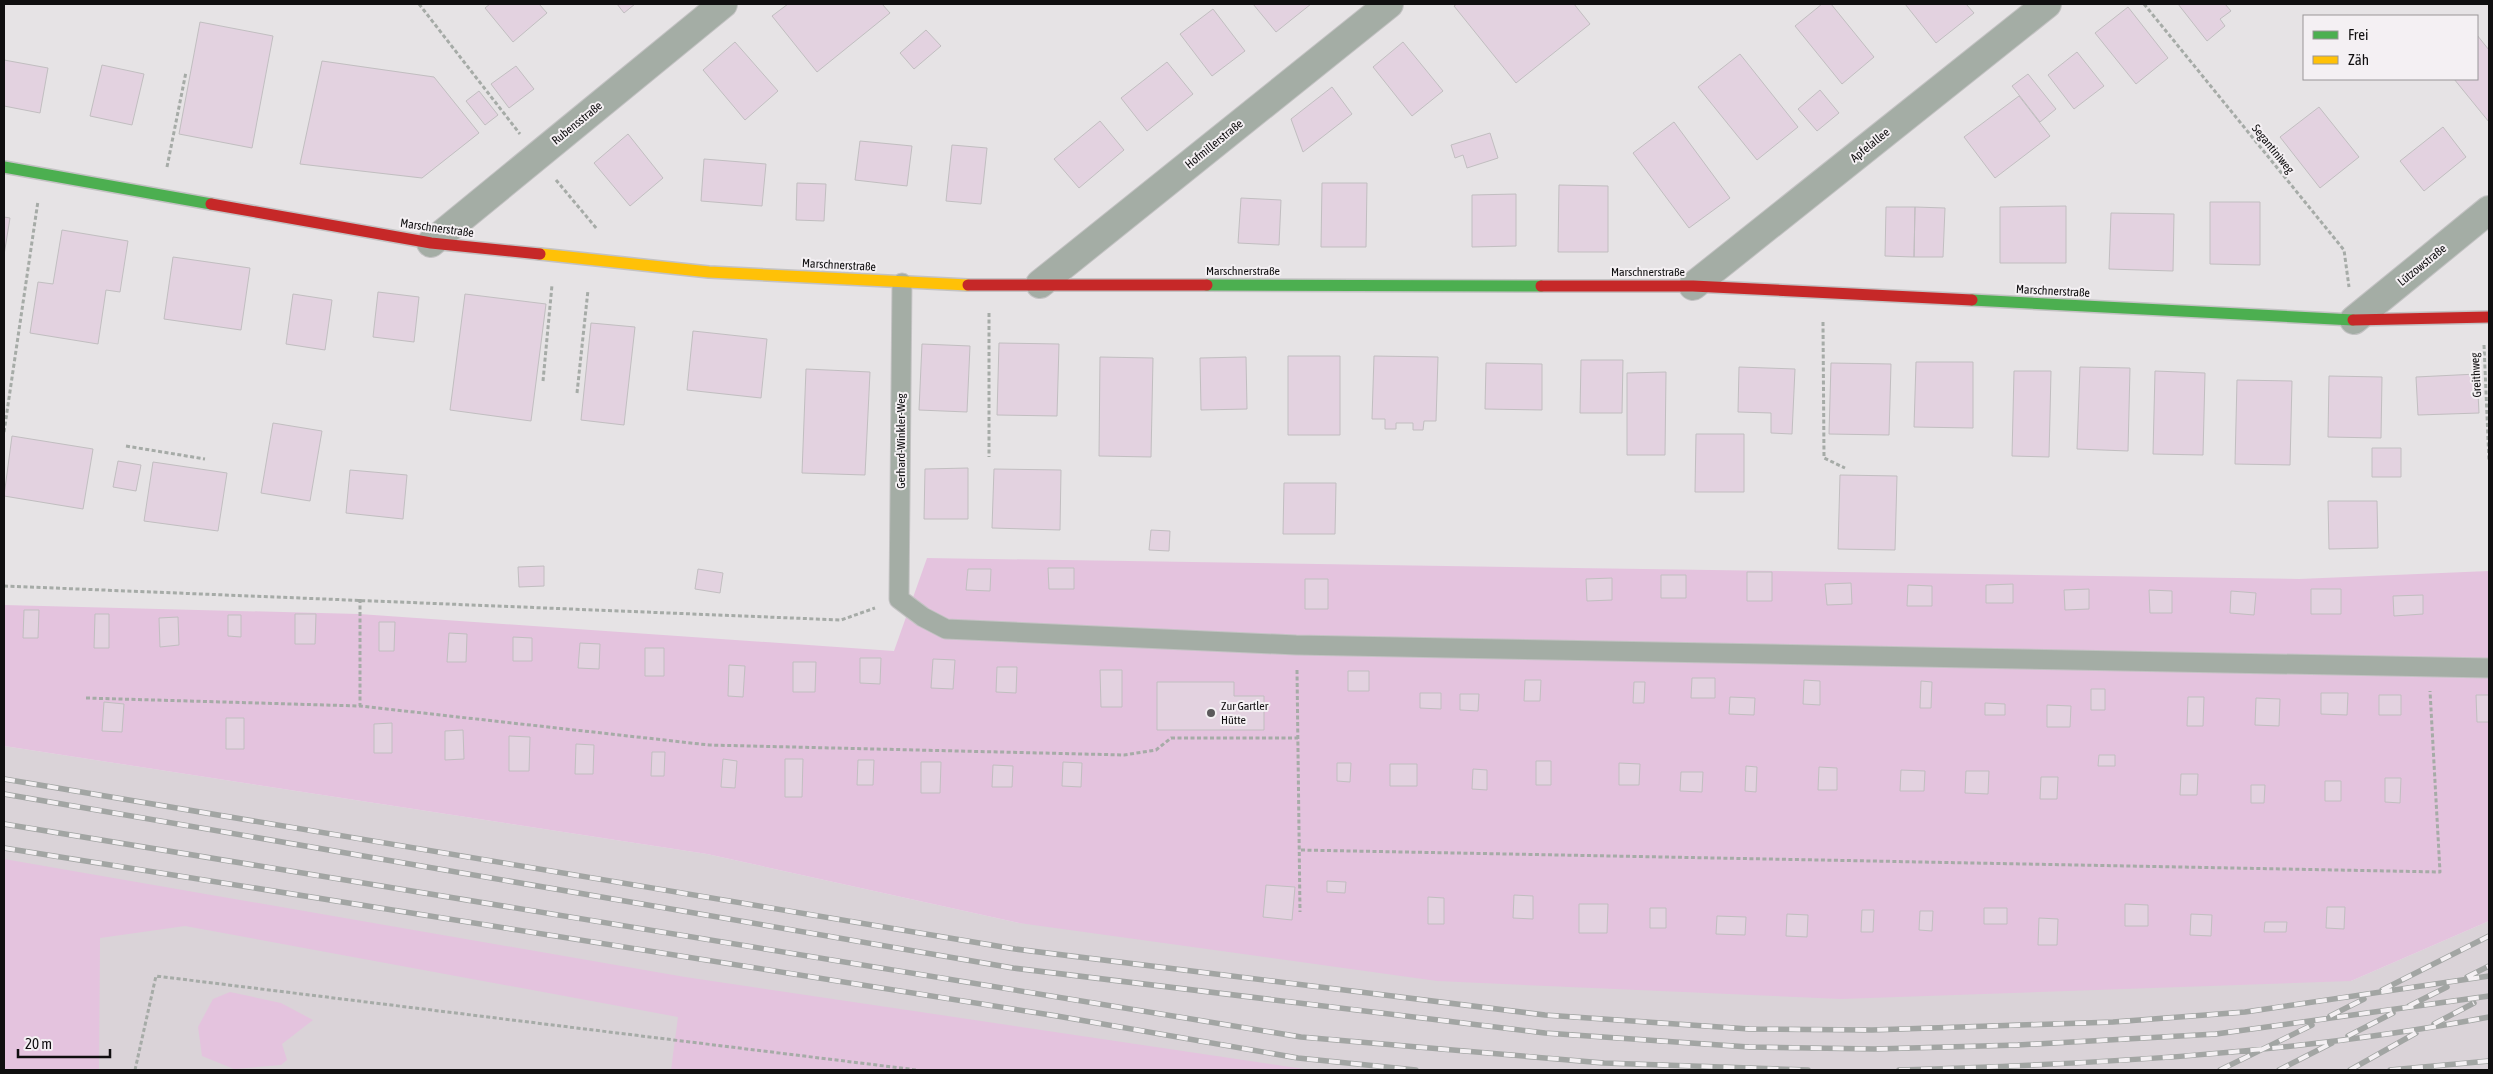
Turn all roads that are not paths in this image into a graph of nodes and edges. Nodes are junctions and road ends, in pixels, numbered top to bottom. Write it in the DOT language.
graph roads {
  1 [pos="723,4"];
  2 [pos="1389,4"];
  3 [pos="2047,4"];
  4 [pos="4,167"];
  5 [pos="2489,210"];
  6 [pos="431,243"];
  7 [pos="902,283"];
  8 [pos="1040,284"];
  9 [pos="1693,286"];
  10 [pos="2486,317"];
  11 [pos="2354,320"];
  12 [pos="2488,668"];
  1 -- 6 [label="street, Rubensstraße"];
  2 -- 8 [label="street, Hofmillerstraße"];
  3 -- 9 [label="street, Apfelallee"];
  4 -- 6 [label="street, Marschnerstraße"];
  5 -- 11 [label="street, Lützowstraße"];
  6 -- 7 [label="street, Marschnerstraße"];
  7 -- 8 [label="street, Marschnerstraße"];
  7 -- 12 [label="lane, Gerhard-Winkler-Weg"];
  8 -- 9 [label="street, Marschnerstraße"];
  9 -- 11 [label="street, Marschnerstraße"];
  10 -- 11 [label="street, Marschnerstraße"];
}
